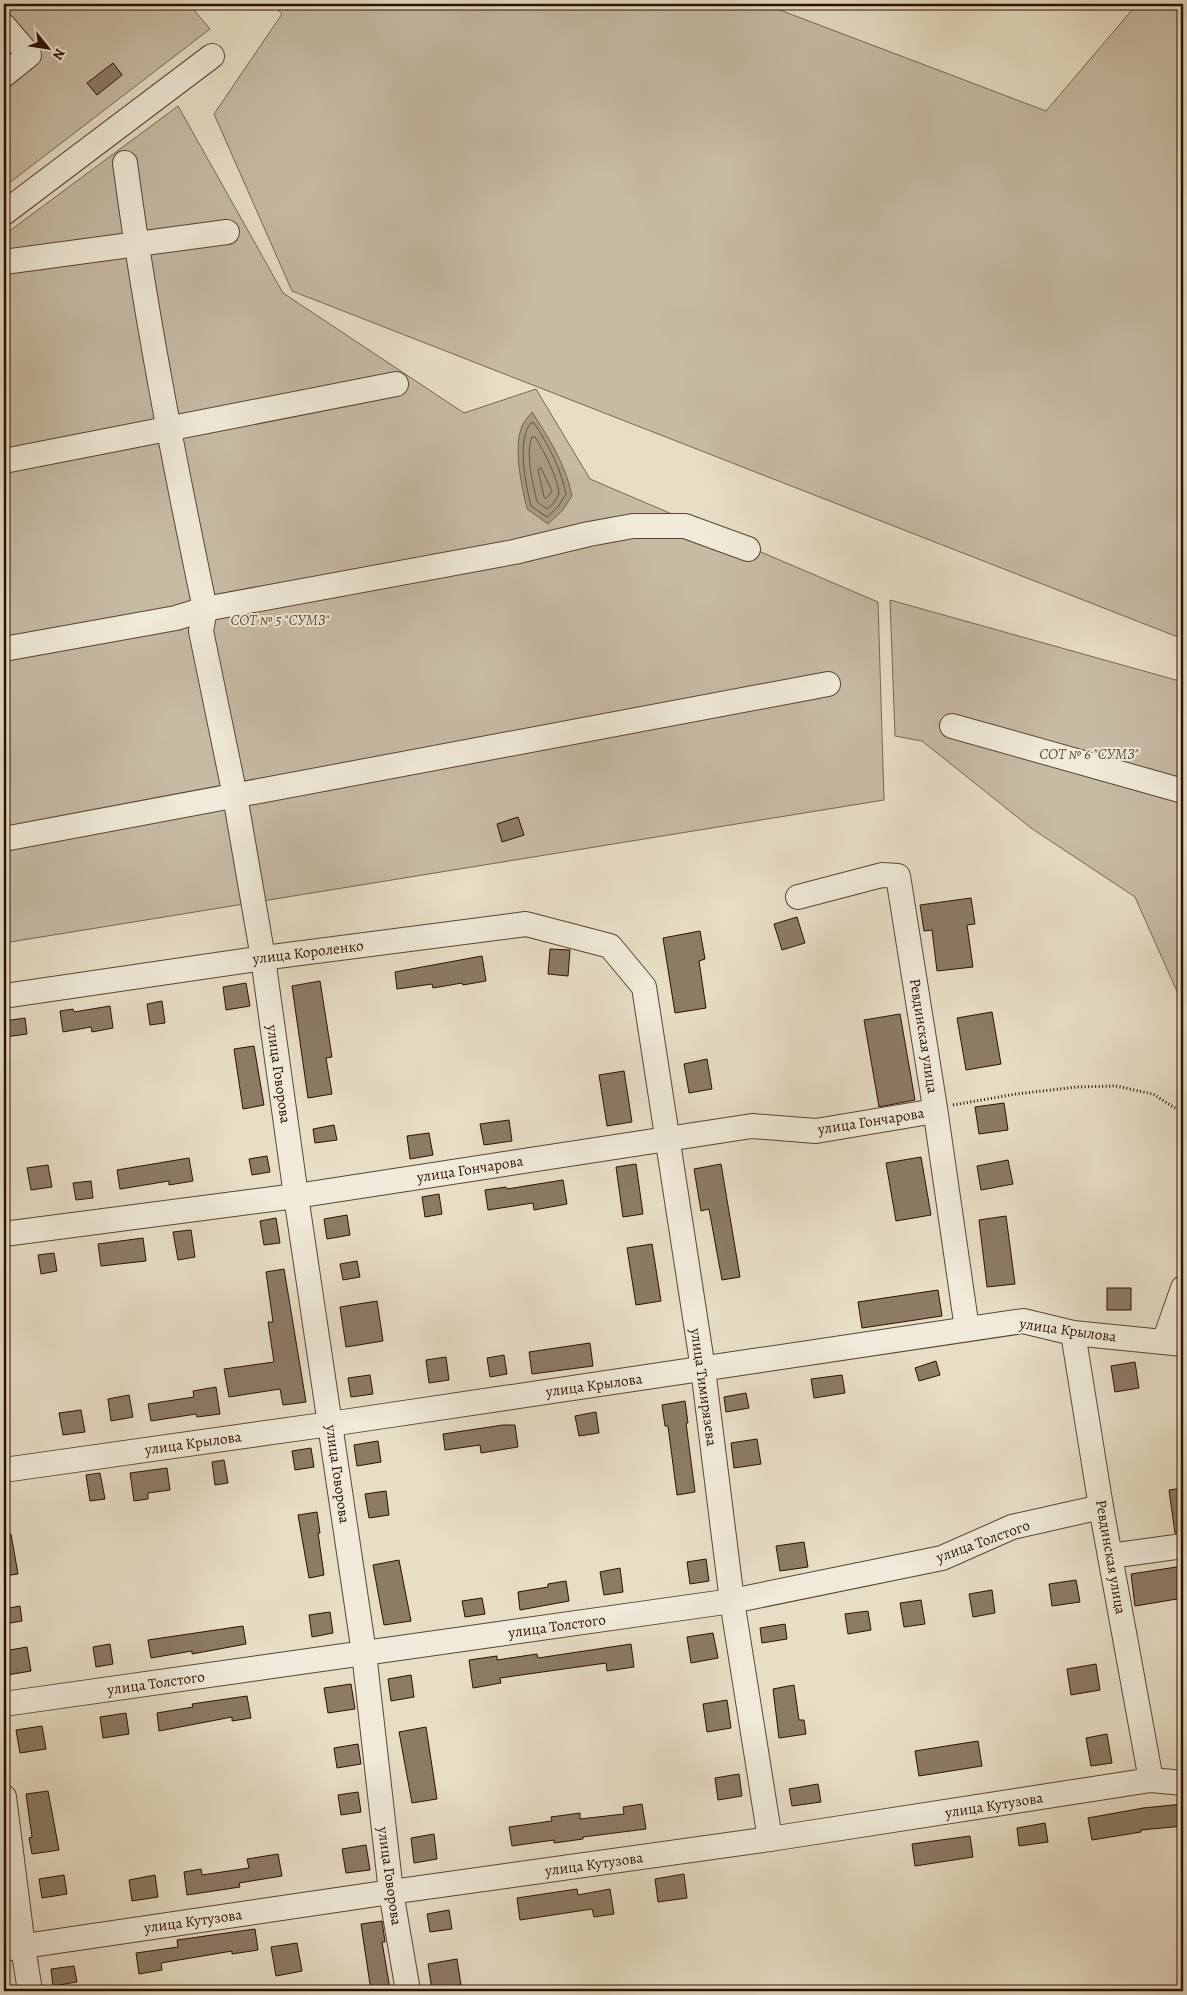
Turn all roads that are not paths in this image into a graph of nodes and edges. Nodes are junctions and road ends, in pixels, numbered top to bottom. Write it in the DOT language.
graph roads {
  1 [pos="4,26"];
  2 [pos="212,56"];
  3 [pos="4,75"];
  4 [pos="126,163"];
  5 [pos="4,213"];
  6 [pos="227,232"];
  7 [pos="136,244"];
  8 [pos="4,262"];
  9 [pos="396,384"];
  10 [pos="168,429"];
  11 [pos="4,461"];
  12 [pos="748,549"];
  13 [pos="205,609"];
  14 [pos="4,649"];
  15 [pos="828,684"];
  16 [pos="952,726"];
  17 [pos="1183,791"];
  18 [pos="235,796"];
  19 [pos="4,839"];
  20 [pos="798,897"];
  21 [pos="610,946"];
  22 [pos="262,958"];
  23 [pos="4,996"];
  24 [pos="935,1110"];
  25 [pos="666,1139"];
  26 [pos="296,1196"];
  27 [pos="4,1234"];
  28 [pos="1183,1288"];
  29 [pos="967,1329"];
  30 [pos="1073,1333"];
  31 [pos="1174,1343"];
  32 [pos="703,1368"];
  33 [pos="330,1424"];
  34 [pos="4,1470"];
  35 [pos="1101,1507"];
  36 [pos="1183,1546"];
  37 [pos="1110,1556"];
  38 [pos="732,1601"];
  39 [pos="364,1653"];
  40 [pos="4,1704"];
  41 [pos="1152,1780"];
  42 [pos="1183,1784"];
  43 [pos="4,1797"];
  44 [pos="770,1839"];
  45 [pos="391,1892"];
  46 [pos="13,1948"];
  47 [pos="30,1991"];
  48 [pos="408,1991"];
  1 -- 3 [label="street"];
  2 -- 5 [label="street"];
  4 -- 7 [label="street"];
  6 -- 7 [label="street"];
  7 -- 8 [label="street"];
  7 -- 10 [label="street"];
  9 -- 10 [label="street"];
  10 -- 11 [label="street"];
  10 -- 13 [label="street"];
  12 -- 13 [label="street"];
  13 -- 14 [label="street"];
  13 -- 18 [label="street, улица Говорова"];
  15 -- 18 [label="street"];
  16 -- 17 [label="street"];
  18 -- 19 [label="street"];
  18 -- 22 [label="street, улица Говорова"];
  20 -- 24 [label="street, Ревдинская улица"];
  21 -- 22 [label="street, улица Короленко"];
  21 -- 25 [label="street, улица Тимирязева"];
  22 -- 23 [label="street, улица Короленко"];
  22 -- 26 [label="street, улица Говорова"];
  24 -- 25 [label="street, улица Гончарова"];
  24 -- 29 [label="street, Ревдинская улица"];
  25 -- 26 [label="street, улица Гончарова"];
  25 -- 32 [label="street, улица Тимирязева"];
  26 -- 27 [label="street, улица Гончарова"];
  26 -- 33 [label="street, улица Говорова"];
  28 -- 31 [label="street"];
  29 -- 30 [label="street, улица Крылова"];
  29 -- 32 [label="street, улица Крылова"];
  30 -- 31 [label="street, улица Крылова"];
  30 -- 35 [label="street, Ревдинская улица"];
  32 -- 33 [label="street, улица Крылова"];
  32 -- 38 [label="street, улица Тимирязева"];
  33 -- 34 [label="street, улица Крылова"];
  33 -- 39 [label="street, улица Говорова"];
  35 -- 37 [label="street, Ревдинская улица"];
  35 -- 38 [label="street, улица Толстого"];
  36 -- 37 [label="street"];
  37 -- 41 [label="street, Ревдинская улица"];
  38 -- 39 [label="street, улица Толстого"];
  38 -- 44 [label="street, улица Тимирязева"];
  39 -- 40 [label="street, улица Толстого"];
  39 -- 45 [label="street, улица Говорова"];
  41 -- 42 [label="street, улица Кутузова"];
  41 -- 44 [label="street, улица Кутузова"];
  43 -- 46 [label="street"];
  44 -- 45 [label="street, улица Кутузова"];
  45 -- 46 [label="street, улица Кутузова"];
  45 -- 48 [label="street, улица Говорова"];
  46 -- 47 [label="street"];
}
